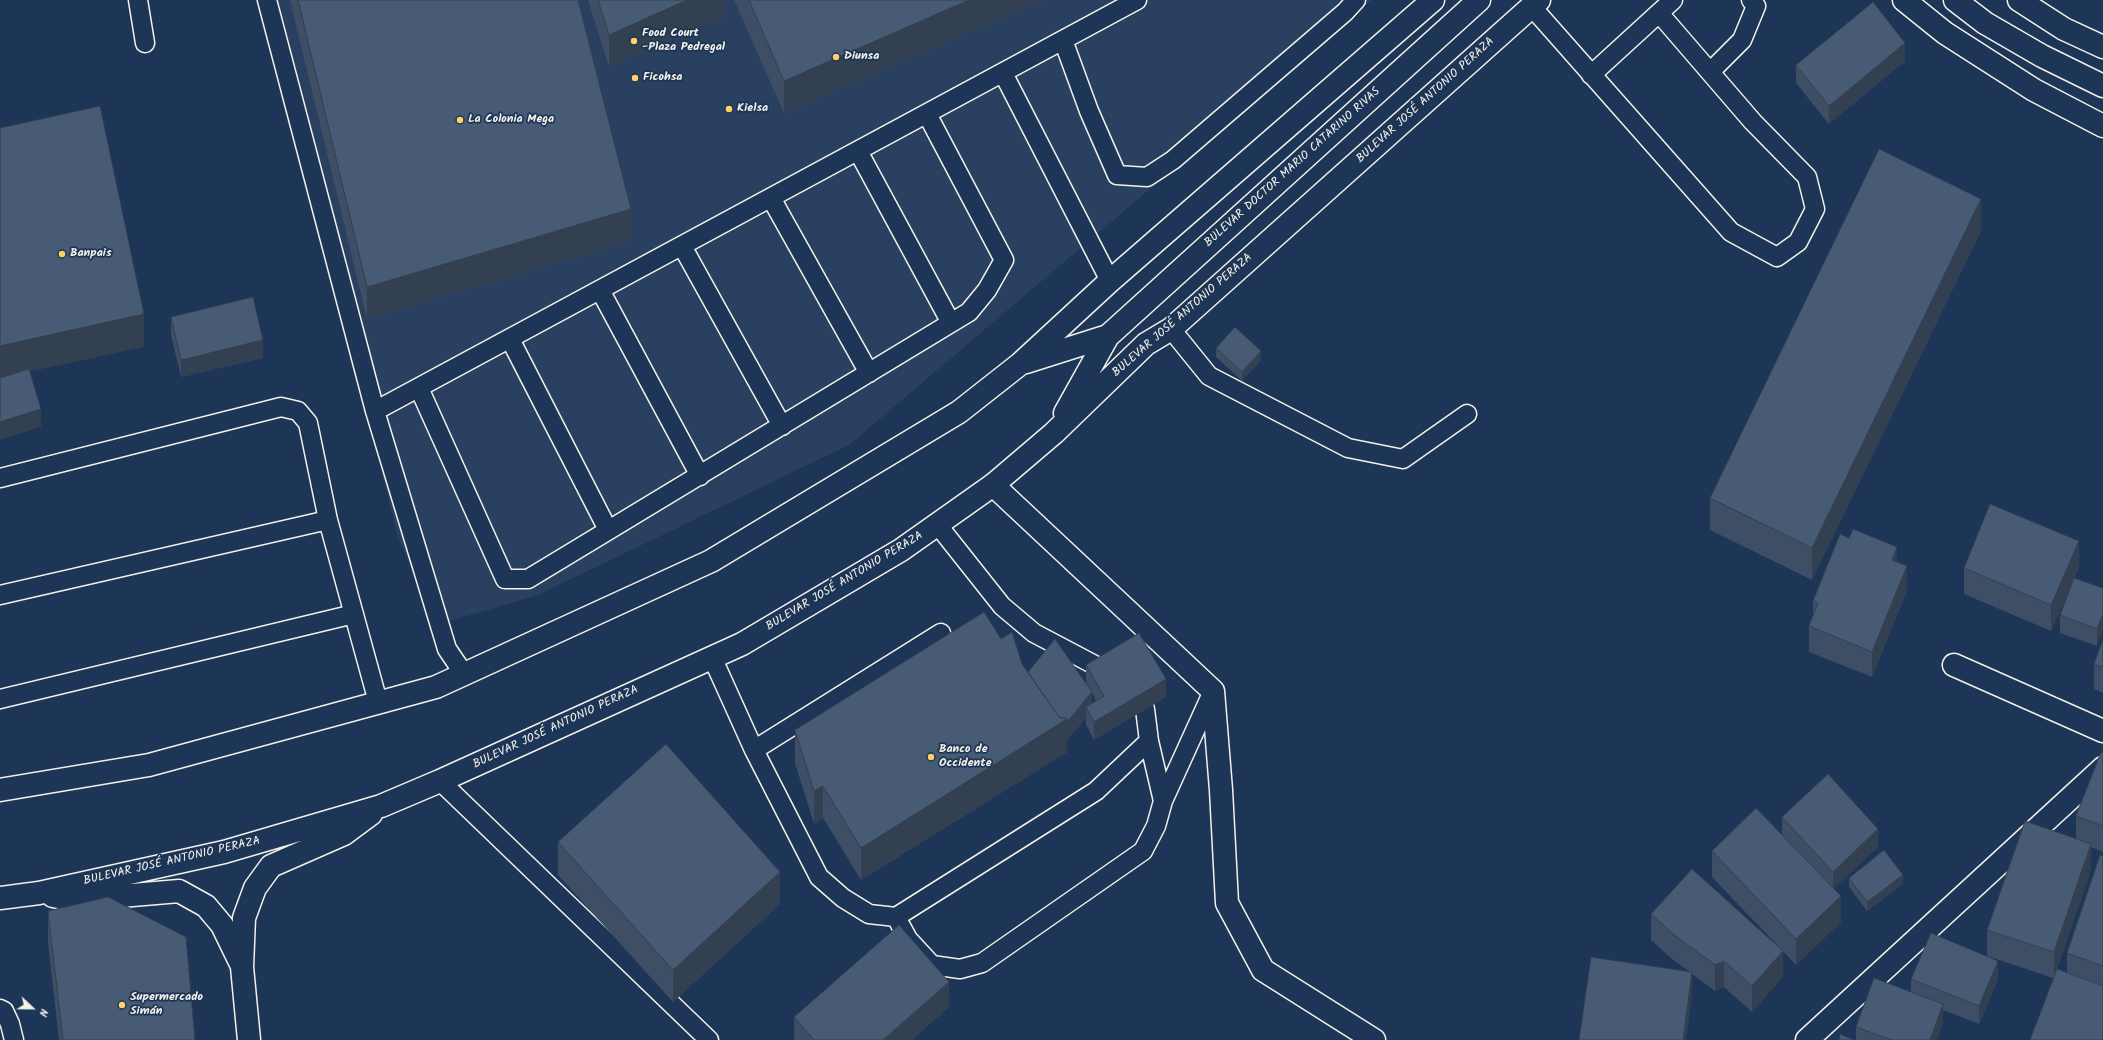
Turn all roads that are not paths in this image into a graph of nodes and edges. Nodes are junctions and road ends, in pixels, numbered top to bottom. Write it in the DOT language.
graph roads {
  1 [pos="138,0"];
  2 [pos="267,0"];
  3 [pos="1137,0"];
  4 [pos="1356,0"];
  5 [pos="1433,0"];
  6 [pos="1479,0"];
  7 [pos="1673,0"];
  8 [pos="1751,0"];
  9 [pos="1904,0"];
  10 [pos="1955,0"];
  11 [pos="2019,0"];
  12 [pos="1536,4"];
  13 [pos="1659,13"];
  14 [pos="1063,40"];
  15 [pos="144,43"];
  16 [pos="2103,47"];
  17 [pos="1710,72"];
  18 [pos="1003,73"];
  19 [pos="1591,75"];
  20 [pos="2103,86"];
  21 [pos="927,114"];
  22 [pos="2103,126"];
  23 [pos="858,151"];
  24 [pos="771,198"];
  25 [pos="682,246"];
  26 [pos="1110,281"];
  27 [pos="600,290"];
  28 [pos="951,323"];
  29 [pos="1171,329"];
  30 [pos="1108,336"];
  31 [pos="510,339"];
  32 [pos="1020,364"];
  33 [pos="869,372"];
  34 [pos="419,388"];
  35 [pos="375,411"];
  36 [pos="1467,414"];
  37 [pos="782,426"];
  38 [pos="1054,433"];
  39 [pos="700,476"];
  40 [pos="0,478"];
  41 [pos="993,485"];
  42 [pos="328,520"];
  43 [pos="937,524"];
  44 [pos="608,530"];
  45 [pos="0,595"];
  46 [pos="354,614"];
  47 [pos="940,633"];
  48 [pos="712,657"];
  49 [pos="1954,665"];
  50 [pos="1106,671"];
  51 [pos="464,674"];
  52 [pos="1213,691"];
  53 [pos="0,699"];
  54 [pos="378,702"];
  55 [pos="1145,709"];
  56 [pos="2103,731"];
  57 [pos="1149,741"];
  58 [pos="754,750"];
  59 [pos="2103,768"];
  60 [pos="440,781"];
  61 [pos="0,790"];
  62 [pos="1163,801"];
  63 [pos="381,806"];
  64 [pos="39,893"];
  65 [pos="0,898"];
  66 [pos="896,916"];
  67 [pos="242,967"];
  68 [pos="0,1009"];
  69 [pos="14,1040"];
  70 [pos="250,1040"];
  71 [pos="708,1040"];
  72 [pos="1374,1040"];
  73 [pos="1806,1040"];
  1 -- 15 [label="lane"];
  2 -- 35 [label="lane"];
  3 -- 14 [label="lane"];
  4 -- 14 [label="lane"];
  5 -- 26 [label="main road"];
  6 -- 30 [label="main road, BULEVAR DOCTOR MARIO CATARINO RIVAS"];
  7 -- 13 [label="lane"];
  8 -- 17 [label="lane"];
  9 -- 22 [label="main road"];
  10 -- 20 [label="main road"];
  11 -- 16 [label="main road"];
  12 -- 19 [label="lane"];
  12 -- 29 [label="main road, BULEVAR JOSÉ ANTONIO PERAZA"];
  13 -- 17 [label="lane"];
  13 -- 19 [label="lane"];
  14 -- 18 [label="lane"];
  17 -- 19 [label="lane"];
  18 -- 21 [label="lane"];
  18 -- 26 [label="lane"];
  21 -- 23 [label="lane"];
  21 -- 28 [label="lane"];
  23 -- 24 [label="lane"];
  23 -- 28 [label="lane"];
  24 -- 25 [label="lane"];
  24 -- 33 [label="lane"];
  25 -- 27 [label="lane"];
  25 -- 37 [label="lane"];
  26 -- 32 [label="main road"];
  27 -- 31 [label="lane"];
  27 -- 39 [label="lane"];
  28 -- 33 [label="lane"];
  29 -- 36 [label="lane"];
  29 -- 38 [label="main road, BULEVAR JOSÉ ANTONIO PERAZA"];
  30 -- 32 [label="main road"];
  30 -- 38 [label="main road"];
  31 -- 34 [label="lane"];
  31 -- 44 [label="lane"];
  32 -- 51 [label="main road"];
  33 -- 37 [label="lane"];
  34 -- 35 [label="lane"];
  34 -- 44 [label="lane"];
  35 -- 51 [label="lane"];
  37 -- 39 [label="lane"];
  38 -- 41 [label="main road, BULEVAR JOSÉ ANTONIO PERAZA"];
  39 -- 44 [label="lane"];
  40 -- 42 [label="lane"];
  41 -- 43 [label="main road, BULEVAR JOSÉ ANTONIO PERAZA"];
  41 -- 52 [label="main road"];
  42 -- 45 [label="lane"];
  42 -- 46 [label="lane"];
  43 -- 48 [label="main road, BULEVAR JOSÉ ANTONIO PERAZA"];
  43 -- 50 [label="lane"];
  46 -- 53 [label="lane"];
  46 -- 54 [label="lane"];
  47 -- 58 [label="lane"];
  48 -- 58 [label="lane"];
  48 -- 60 [label="main road, BULEVAR JOSÉ ANTONIO PERAZA"];
  49 -- 56 [label="main road"];
  51 -- 54 [label="main road"];
  52 -- 62 [label="lane"];
  52 -- 72 [label="main road"];
  54 -- 61 [label="main road"];
  55 -- 57 [label="lane"];
  57 -- 62 [label="lane"];
  57 -- 66 [label="lane"];
  58 -- 66 [label="lane"];
  59 -- 73 [label="main road"];
  60 -- 63 [label="main road, BULEVAR JOSÉ ANTONIO PERAZA"];
  60 -- 71 [label="lane"];
  62 -- 66 [label="lane"];
  63 -- 64 [label="main road, BULEVAR JOSÉ ANTONIO PERAZA"];
  63 -- 67 [label="main road"];
  64 -- 65 [label="main road, BULEVAR JOSÉ ANTONIO PERAZA"];
  64 -- 67 [label="main road"];
  67 -- 70 [label="main road"];
  68 -- 69 [label="lane"];
}
